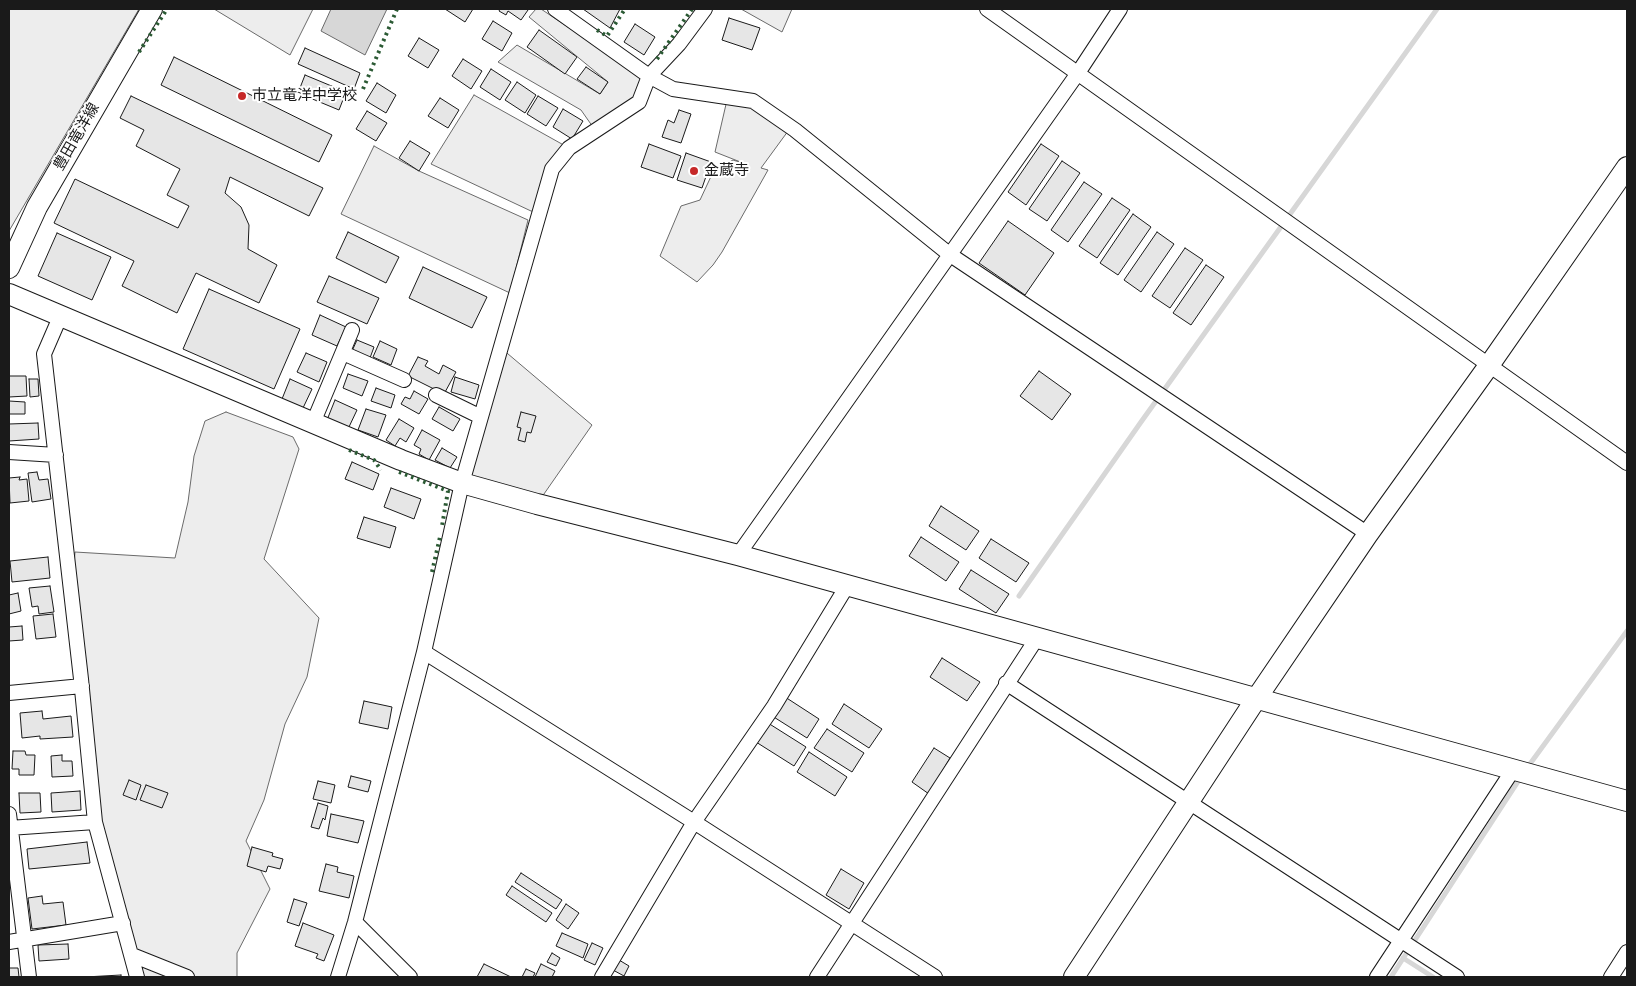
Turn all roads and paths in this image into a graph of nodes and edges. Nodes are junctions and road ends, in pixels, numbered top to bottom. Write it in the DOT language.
graph roads {
  1 [pos="152,9"];
  2 [pos="555,9"];
  3 [pos="705,9"];
  4 [pos="988,9"];
  5 [pos="1120,9"];
  6 [pos="1078,73"];
  7 [pos="649,76"];
  8 [pos="1627,167"];
  9 [pos="950,254"];
  10 [pos="9,268"];
  11 [pos="9,294"];
  12 [pos="60,318"];
  13 [pos="352,330"];
  14 [pos="342,354"];
  15 [pos="1490,364"];
  16 [pos="404,380"];
  17 [pos="436,395"];
  18 [pos="481,417"];
  19 [pos="313,423"];
  20 [pos="9,452"];
  21 [pos="56,455"];
  22 [pos="1627,463"];
  23 [pos="462,483"];
  24 [pos="1368,534"];
  25 [pos="738,555"];
  26 [pos="847,586"];
  27 [pos="1037,638"];
  28 [pos="424,652"];
  29 [pos="1006,684"];
  30 [pos="82,686"];
  31 [pos="9,693"];
  32 [pos="1256,699"];
  33 [pos="1513,770"];
  34 [pos="1627,801"];
  35 [pos="1190,802"];
  36 [pos="96,822"];
  37 [pos="694,822"];
  38 [pos="9,823"];
  39 [pos="355,922"];
  40 [pos="123,923"];
  41 [pos="852,924"];
  42 [pos="24,939"];
  43 [pos="1401,940"];
  44 [pos="9,942"];
  45 [pos="1627,952"];
  46 [pos="132,955"];
  47 [pos="29,977"];
  48 [pos="137,977"];
  49 [pos="188,977"];
  50 [pos="338,977"];
  51 [pos="410,977"];
  52 [pos="602,977"];
  53 [pos="817,977"];
  54 [pos="935,977"];
  55 [pos="1074,977"];
  56 [pos="1377,977"];
  57 [pos="1457,977"];
  58 [pos="1611,977"];
  1 -- 10 [label="street, 豊田竜洋線"];
  2 -- 7 [label="street"];
  3 -- 7 [label="street"];
  4 -- 6 [label="street"];
  5 -- 6 [label="street"];
  6 -- 9 [label="street"];
  6 -- 15 [label="street"];
  7 -- 9 [label="street"];
  7 -- 18 [label="street"];
  8 -- 15 [label="street"];
  9 -- 24 [label="street"];
  9 -- 25 [label="street"];
  11 -- 12 [label="street"];
  12 -- 19 [label="street"];
  12 -- 21 [label="street"];
  13 -- 14 [label="street"];
  14 -- 16 [label="street"];
  14 -- 19 [label="street"];
  15 -- 22 [label="street"];
  15 -- 24 [label="street"];
  17 -- 18 [label="street"];
  18 -- 23 [label="street"];
  19 -- 23 [label="street"];
  20 -- 21 [label="street"];
  21 -- 30 [label="street"];
  23 -- 25 [label="street"];
  23 -- 28 [label="street"];
  24 -- 32 [label="street"];
  25 -- 26 [label="street"];
  26 -- 27 [label="street"];
  26 -- 37 [label="street"];
  27 -- 29 [label="street"];
  27 -- 32 [label="street"];
  28 -- 37 [label="street"];
  28 -- 39 [label="street"];
  29 -- 35 [label="street"];
  29 -- 41 [label="street"];
  30 -- 31 [label="street"];
  30 -- 36 [label="street"];
  32 -- 33 [label="street"];
  32 -- 35 [label="street"];
  33 -- 34 [label="street"];
  33 -- 43 [label="street"];
  35 -- 43 [label="street"];
  35 -- 55 [label="street"];
  36 -- 38 [label="street"];
  36 -- 40 [label="street"];
  37 -- 41 [label="street"];
  37 -- 52 [label="street"];
  38 -- 42 [label="street"];
  39 -- 50 [label="street"];
  39 -- 51 [label="street"];
  40 -- 42 [label="street"];
  40 -- 46 [label="street"];
  41 -- 53 [label="street"];
  41 -- 54 [label="street"];
  42 -- 44 [label="street"];
  42 -- 47 [label="street"];
  43 -- 56 [label="street"];
  43 -- 57 [label="street"];
  45 -- 58 [label="street"];
  46 -- 48 [label="street"];
  46 -- 49 [label="street"];
}
